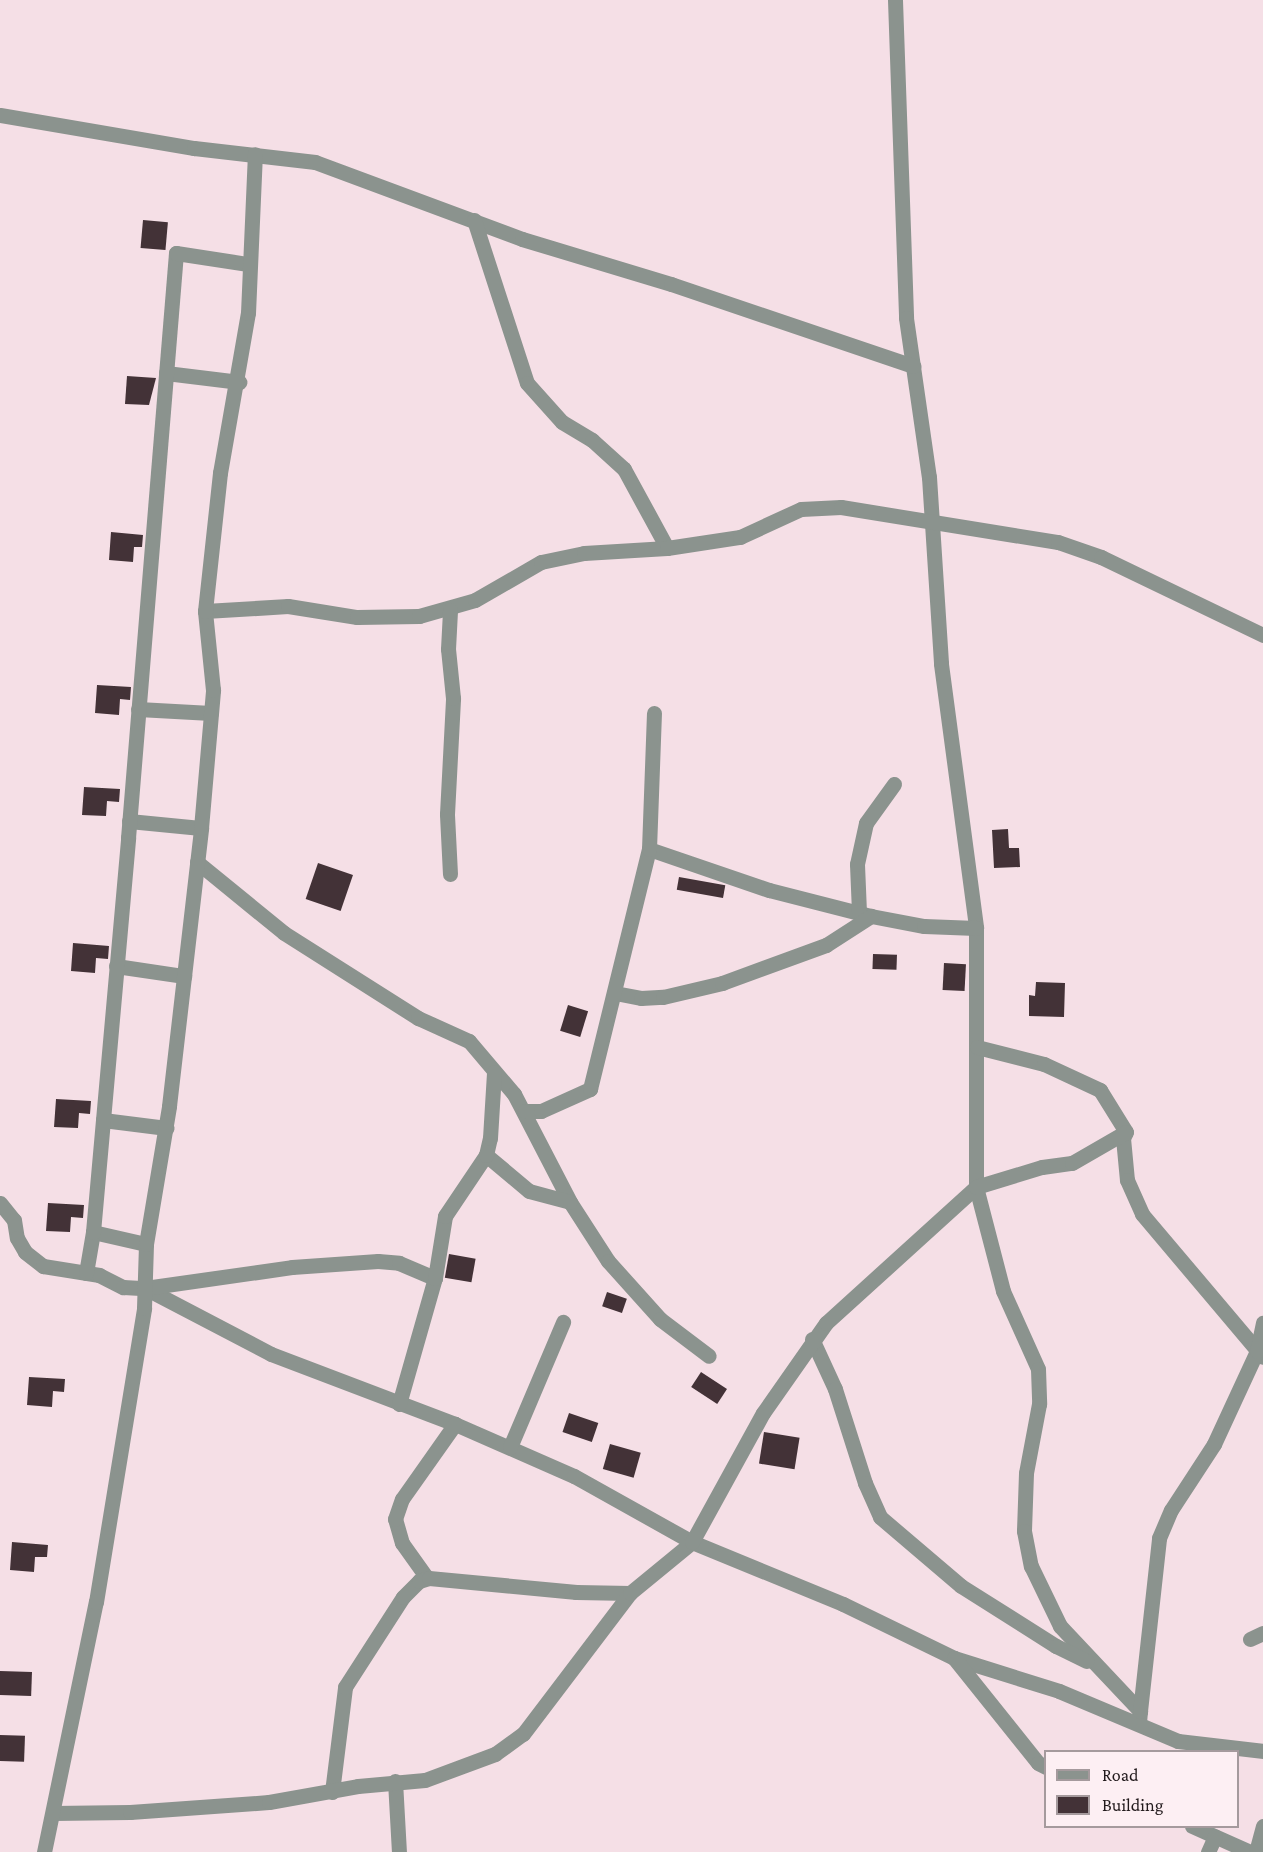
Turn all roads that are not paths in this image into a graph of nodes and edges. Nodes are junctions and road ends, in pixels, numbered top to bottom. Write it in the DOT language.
graph roads {
  1 [pos="895,0"];
  2 [pos="0,115"];
  3 [pos="255,154"];
  4 [pos="474,220"];
  5 [pos="248,264"];
  6 [pos="913,366"];
  7 [pos="166,373"];
  8 [pos="239,382"];
  9 [pos="931,521"];
  10 [pos="667,548"];
  11 [pos="450,610"];
  12 [pos="205,611"];
  13 [pos="1263,635"];
  14 [pos="138,709"];
  15 [pos="211,713"];
  16 [pos="654,713"];
  17 [pos="894,784"];
  18 [pos="129,821"];
  19 [pos="201,828"];
  20 [pos="649,849"];
  21 [pos="197,862"];
  22 [pos="450,874"];
  23 [pos="865,914"];
  24 [pos="976,928"];
  25 [pos="116,966"];
  26 [pos="184,976"];
  27 [pos="615,993"];
  28 [pos="977,1047"];
  29 [pos="494,1072"];
  30 [pos="525,1111"];
  31 [pos="102,1120"];
  32 [pos="166,1128"];
  33 [pos="1126,1132"];
  34 [pos="486,1155"];
  35 [pos="976,1187"];
  36 [pos="570,1202"];
  37 [pos="0,1203"];
  38 [pos="93,1232"];
  39 [pos="146,1244"];
  40 [pos="86,1273"];
  41 [pos="435,1278"];
  42 [pos="145,1288"];
  43 [pos="563,1322"];
  44 [pos="1263,1323"];
  45 [pos="812,1339"];
  46 [pos="1260,1354"];
  47 [pos="709,1356"];
  48 [pos="399,1404"];
  49 [pos="455,1424"];
  50 [pos="510,1447"];
  51 [pos="692,1542"];
  52 [pos="427,1578"];
  53 [pos="630,1593"];
  54 [pos="954,1658"];
  55 [pos="1095,1664"];
  56 [pos="1139,1717"];
  57 [pos="1263,1750"];
  58 [pos="1044,1766"];
  59 [pos="395,1781"];
  60 [pos="332,1792"];
  61 [pos="53,1813"];
  62 [pos="1263,1826"];
  63 [pos="1195,1828"];
  64 [pos="1215,1836"];
  65 [pos="44,1852"];
  66 [pos="399,1852"];
  67 [pos="1208,1852"];
  68 [pos="1250,1852"];
  69 [pos="1256,1852"];
  1 -- 6 [label="street"];
  2 -- 3 [label="street"];
  3 -- 4 [label="street"];
  3 -- 5 [label="street"];
  4 -- 6 [label="street"];
  4 -- 10 [label="street"];
  5 -- 7 [label="street"];
  5 -- 8 [label="street"];
  6 -- 9 [label="street"];
  7 -- 8 [label="street"];
  7 -- 14 [label="street"];
  8 -- 12 [label="street"];
  9 -- 10 [label="street"];
  9 -- 13 [label="street"];
  9 -- 24 [label="street"];
  10 -- 11 [label="street"];
  11 -- 12 [label="street"];
  11 -- 22 [label="street"];
  12 -- 15 [label="street"];
  14 -- 15 [label="street"];
  14 -- 18 [label="street"];
  15 -- 19 [label="street"];
  16 -- 20 [label="street"];
  17 -- 23 [label="street"];
  18 -- 19 [label="street"];
  18 -- 25 [label="street"];
  19 -- 21 [label="street"];
  20 -- 23 [label="street"];
  20 -- 27 [label="street"];
  21 -- 26 [label="street"];
  21 -- 29 [label="street"];
  23 -- 24 [label="street"];
  23 -- 27 [label="street"];
  24 -- 28 [label="street"];
  25 -- 26 [label="street"];
  25 -- 31 [label="street"];
  26 -- 32 [label="street"];
  27 -- 30 [label="street"];
  28 -- 33 [label="street"];
  28 -- 35 [label="street"];
  29 -- 30 [label="street"];
  29 -- 34 [label="street"];
  30 -- 36 [label="street"];
  31 -- 32 [label="street"];
  31 -- 38 [label="street"];
  32 -- 39 [label="street"];
  33 -- 35 [label="street"];
  33 -- 46 [label="street"];
  34 -- 36 [label="street"];
  34 -- 41 [label="street"];
  35 -- 45 [label="street"];
  35 -- 55 [label="street"];
  36 -- 47 [label="street"];
  37 -- 40 [label="street"];
  38 -- 39 [label="street"];
  38 -- 40 [label="street"];
  39 -- 42 [label="street"];
  40 -- 42 [label="street"];
  41 -- 42 [label="street"];
  41 -- 48 [label="street"];
  42 -- 48 [label="street"];
  42 -- 61 [label="street"];
  43 -- 50 [label="street"];
  44 -- 46 [label="street"];
  45 -- 51 [label="street"];
  45 -- 55 [label="street"];
  46 -- 56 [label="street"];
  48 -- 49 [label="street"];
  49 -- 50 [label="street"];
  49 -- 52 [label="street"];
  50 -- 51 [label="street"];
  51 -- 53 [label="street"];
  51 -- 54 [label="street"];
  52 -- 53 [label="street"];
  52 -- 60 [label="street"];
  53 -- 59 [label="street"];
  54 -- 56 [label="street"];
  54 -- 58 [label="street"];
  55 -- 56 [label="street"];
  56 -- 57 [label="street"];
  59 -- 60 [label="street"];
  59 -- 66 [label="street"];
  60 -- 61 [label="street"];
  61 -- 65 [label="street"];
  62 -- 69 [label="street"];
  63 -- 64 [label="street"];
  64 -- 67 [label="street"];
  64 -- 68 [label="street"];
}
